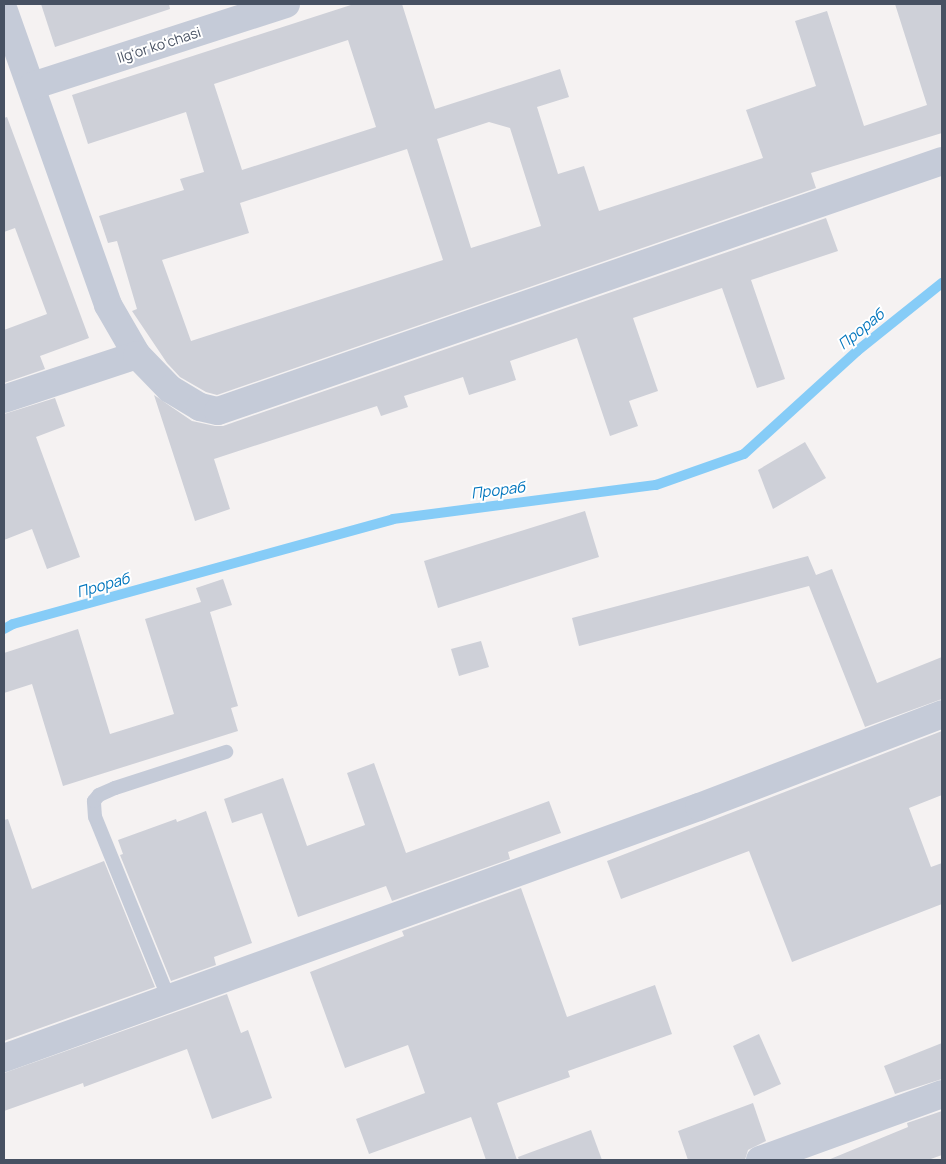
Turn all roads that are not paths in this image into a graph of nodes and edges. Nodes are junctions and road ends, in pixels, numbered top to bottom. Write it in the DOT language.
graph roads {
  1 [pos="286,4"];
  2 [pos="4,14"];
  3 [pos="32,86"];
  4 [pos="942,161"];
  5 [pos="137,355"];
  6 [pos="4,399"];
  7 [pos="942,714"];
  8 [pos="226,752"];
  9 [pos="170,999"];
  10 [pos="4,1058"];
  11 [pos="942,1094"];
  12 [pos="760,1160"];
  1 -- 3 [label="street, Ilgʻor koʻchasi"];
  2 -- 3 [label="street"];
  3 -- 5 [label="street"];
  4 -- 5 [label="street"];
  5 -- 6 [label="street"];
  7 -- 9 [label="street"];
  8 -- 9 [label="lane"];
  9 -- 10 [label="street"];
  11 -- 12 [label="street"];
}
